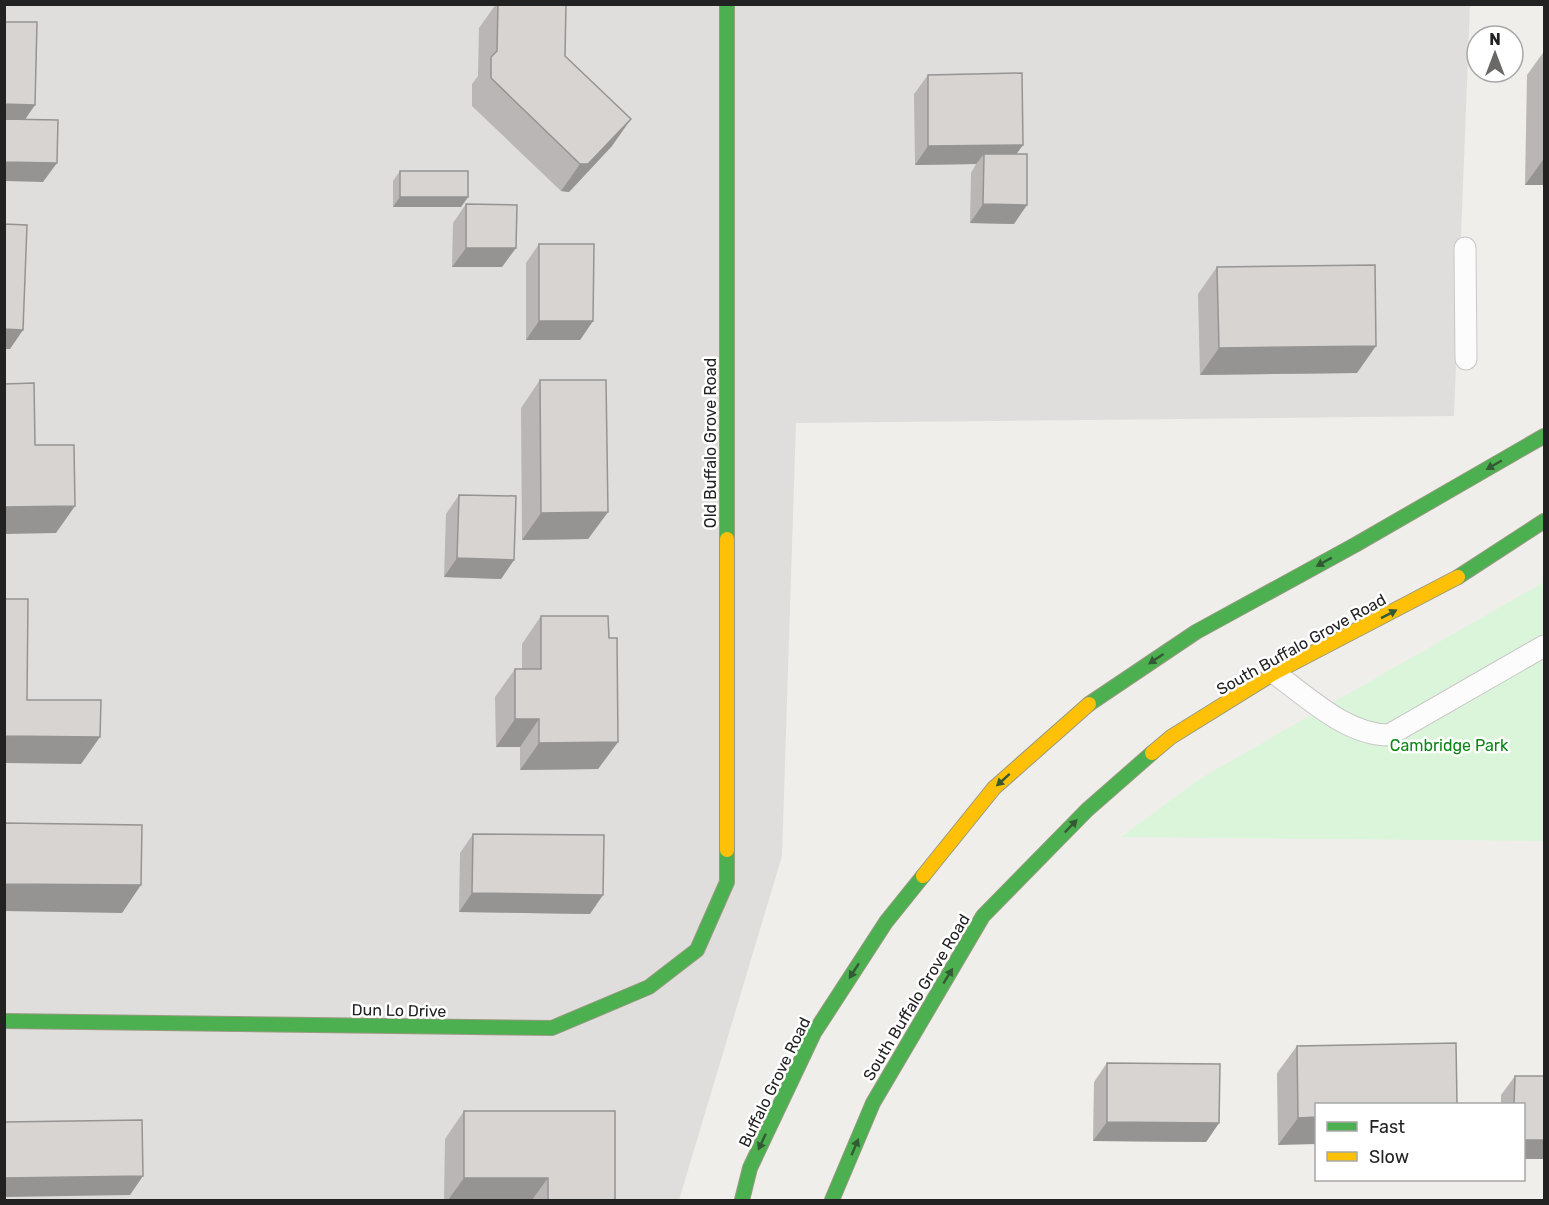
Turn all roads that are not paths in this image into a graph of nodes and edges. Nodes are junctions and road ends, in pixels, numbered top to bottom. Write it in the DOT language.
graph roads {
  1 [pos="727,4"];
  2 [pos="1465,248"];
  3 [pos="1466,359"];
  4 [pos="1545,436"];
  5 [pos="1545,521"];
  6 [pos="1545,646"];
  7 [pos="1274,673"];
  8 [pos="727,882"];
  9 [pos="4,1021"];
  10 [pos="742,1200"];
  11 [pos="832,1200"];
  1 -- 8 [label="main road, Old Buffalo Grove Road"];
  2 -- 3 [label="lane"];
  4 -- 10 [label="main road, Buffalo Grove Road, one-way"];
  7 -- 5 [label="main road, South Buffalo Grove Road, one-way"];
  6 -- 7 [label="lane"];
  11 -- 7 [label="main road, South Buffalo Grove Road, one-way"];
  8 -- 9 [label="main road, Dun Lo Drive"];
}
